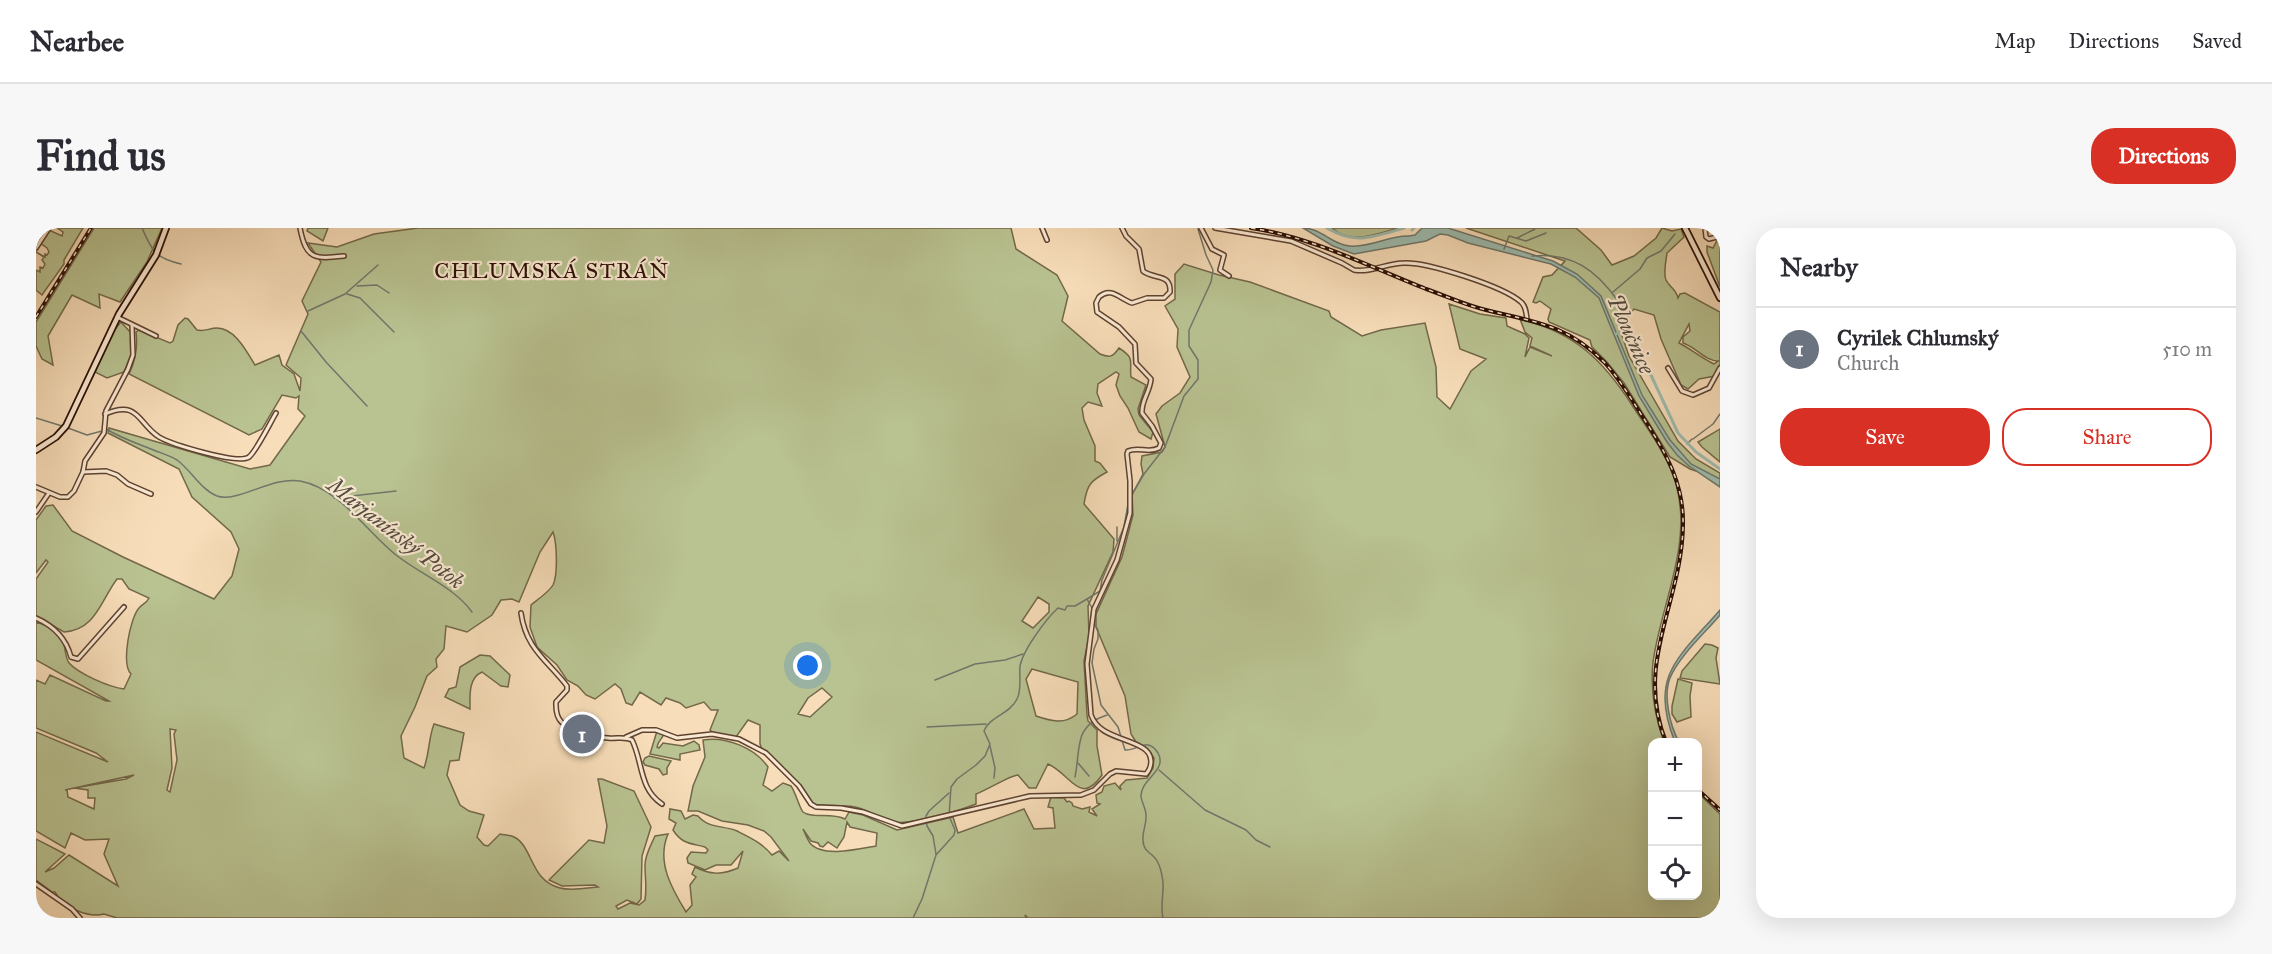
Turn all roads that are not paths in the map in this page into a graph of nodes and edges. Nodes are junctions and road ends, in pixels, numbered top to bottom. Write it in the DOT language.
graph roads {
  1 [pos="49,228"];
  2 [pos="166,228"];
  3 [pos="300,228"];
  4 [pos="1042,228"];
  5 [pos="1122,228"];
  6 [pos="1201,228"];
  7 [pos="1215,228"];
  8 [pos="1685,228"];
  9 [pos="1705,228"];
  10 [pos="1248,230"];
  11 [pos="1717,237"];
  12 [pos="1047,240"];
  13 [pos="36,248"];
  14 [pos="344,256"];
  15 [pos="1229,276"];
  16 [pos="1720,298"];
  17 [pos="117,317"];
  18 [pos="1527,318"];
  19 [pos="132,325"];
  20 [pos="156,336"];
  21 [pos="1668,368"];
  22 [pos="1720,368"];
  23 [pos="276,413"];
  24 [pos="105,414"];
  25 [pos="36,450"];
  26 [pos="83,472"];
  27 [pos="36,487"];
  28 [pos="49,493"];
  29 [pos="151,494"];
  30 [pos="36,512"];
  31 [pos="124,608"];
  32 [pos="521,613"];
  33 [pos="36,618"];
  34 [pos="633,733"];
  35 [pos="626,737"];
  36 [pos="632,740"];
  37 [pos="662,804"];
  38 [pos="36,884"];
  39 [pos="80,918"];
  1 -- 13 [label="street"];
  2 -- 17 [label="main road"];
  3 -- 14 [label="street"];
  4 -- 12 [label="street"];
  5 -- 34 [label="street"];
  6 -- 15 [label="street"];
  7 -- 10 [label="street"];
  8 -- 16 [label="main road"];
  9 -- 11 [label="street"];
  10 -- 18 [label="street"];
  17 -- 19 [label="street"];
  17 -- 25 [label="main road"];
  19 -- 20 [label="street"];
  19 -- 24 [label="street"];
  21 -- 22 [label="street"];
  23 -- 24 [label="street"];
  24 -- 26 [label="street"];
  26 -- 28 [label="street"];
  26 -- 29 [label="street"];
  27 -- 28 [label="street"];
  28 -- 30 [label="street"];
  31 -- 33 [label="street"];
  32 -- 35 [label="street"];
  34 -- 35 [label="street"];
  34 -- 36 [label="street"];
  35 -- 36 [label="street"];
  36 -- 37 [label="street"];
  38 -- 39 [label="street"];
}
